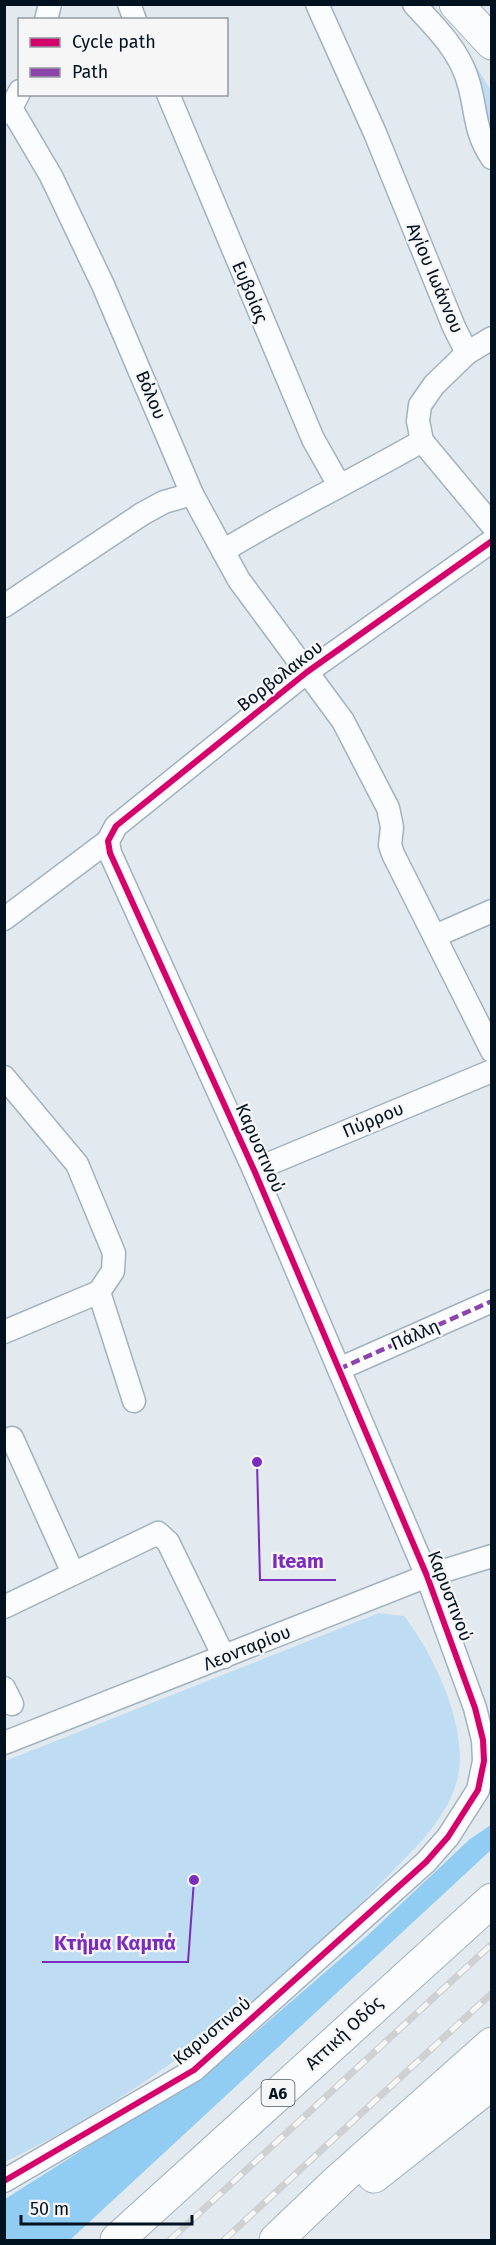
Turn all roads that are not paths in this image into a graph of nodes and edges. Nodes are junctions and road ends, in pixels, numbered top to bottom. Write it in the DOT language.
graph roads {
  1 [pos="317,4"];
  2 [pos="414,4"];
  3 [pos="456,4"];
  4 [pos="492,44"];
  5 [pos="169,96"];
  6 [pos="12,104"];
  7 [pos="492,158"];
  8 [pos="492,338"];
  9 [pos="467,353"];
  10 [pos="422,441"];
  11 [pos="339,485"];
  12 [pos="192,494"];
  13 [pos="492,525"];
  14 [pos="492,541"];
  15 [pos="223,551"];
  16 [pos="4,606"];
  17 [pos="308,672"];
  18 [pos="109,847"];
  19 [pos="492,911"];
  20 [pos="4,918"];
  21 [pos="435,936"];
  22 [pos="492,1051"];
  23 [pos="492,1071"];
  24 [pos="4,1077"];
  25 [pos="255,1170"];
  26 [pos="99,1292"];
  27 [pos="492,1302"];
  28 [pos="4,1332"];
  29 [pos="339,1369"];
  30 [pos="134,1401"];
  31 [pos="12,1438"];
  32 [pos="492,1556"];
  33 [pos="73,1573"];
  34 [pos="427,1576"];
  35 [pos="4,1607"];
  36 [pos="224,1657"];
  37 [pos="4,1743"];
  38 [pos="492,1882"];
  39 [pos="492,1899"];
  40 [pos="439,1946"];
  41 [pos="492,2044"];
  42 [pos="492,2083"];
  43 [pos="4,2181"];
  44 [pos="117,2241"];
  45 [pos="276,2241"];
  46 [pos="296,2241"];
  1 -- 9 [label="street, Αγίου Ιωάννου"];
  2 -- 7 [label="street"];
  3 -- 4 [label="highway"];
  5 -- 11 [label="street, Ευβοίας"];
  6 -- 12 [label="street, Βόλου"];
  8 -- 9 [label="street"];
  9 -- 10 [label="street, Αγίου Ιωάννου"];
  10 -- 11 [label="street"];
  10 -- 13 [label="street"];
  11 -- 15 [label="street"];
  12 -- 15 [label="street, Βόλου"];
  12 -- 16 [label="street"];
  14 -- 17 [label="street, Βορβολακου"];
  15 -- 17 [label="street, Βόλου"];
  17 -- 18 [label="street, Βορβολακου"];
  17 -- 21 [label="street, Βόλου"];
  18 -- 20 [label="street, Βορβολακου"];
  18 -- 25 [label="street, Καρυστινού"];
  19 -- 21 [label="street"];
  21 -- 22 [label="street, Βόλου"];
  23 -- 25 [label="street, Πύρρου"];
  24 -- 26 [label="street"];
  25 -- 29 [label="street, Καρυστινού"];
  26 -- 28 [label="street"];
  26 -- 30 [label="street"];
  27 -- 29 [label="street, Πάλλη"];
  29 -- 34 [label="street, Καρυστινού"];
  31 -- 33 [label="street"];
  32 -- 34 [label="street, Λεονταρίου"];
  33 -- 35 [label="street"];
  33 -- 36 [label="street"];
  34 -- 36 [label="street, Λεονταρίου"];
  34 -- 43 [label="street, Καρυστινού"];
  36 -- 37 [label="street, Λεονταρίου"];
  38 -- 40 [label="highway"];
  39 -- 40 [label="highway, Αττική Οδός / Α6"];
  40 -- 44 [label="highway, Αττική Οδός / Α6"];
  41 -- 45 [label="highway"];
  42 -- 46 [label="highway"];
}
